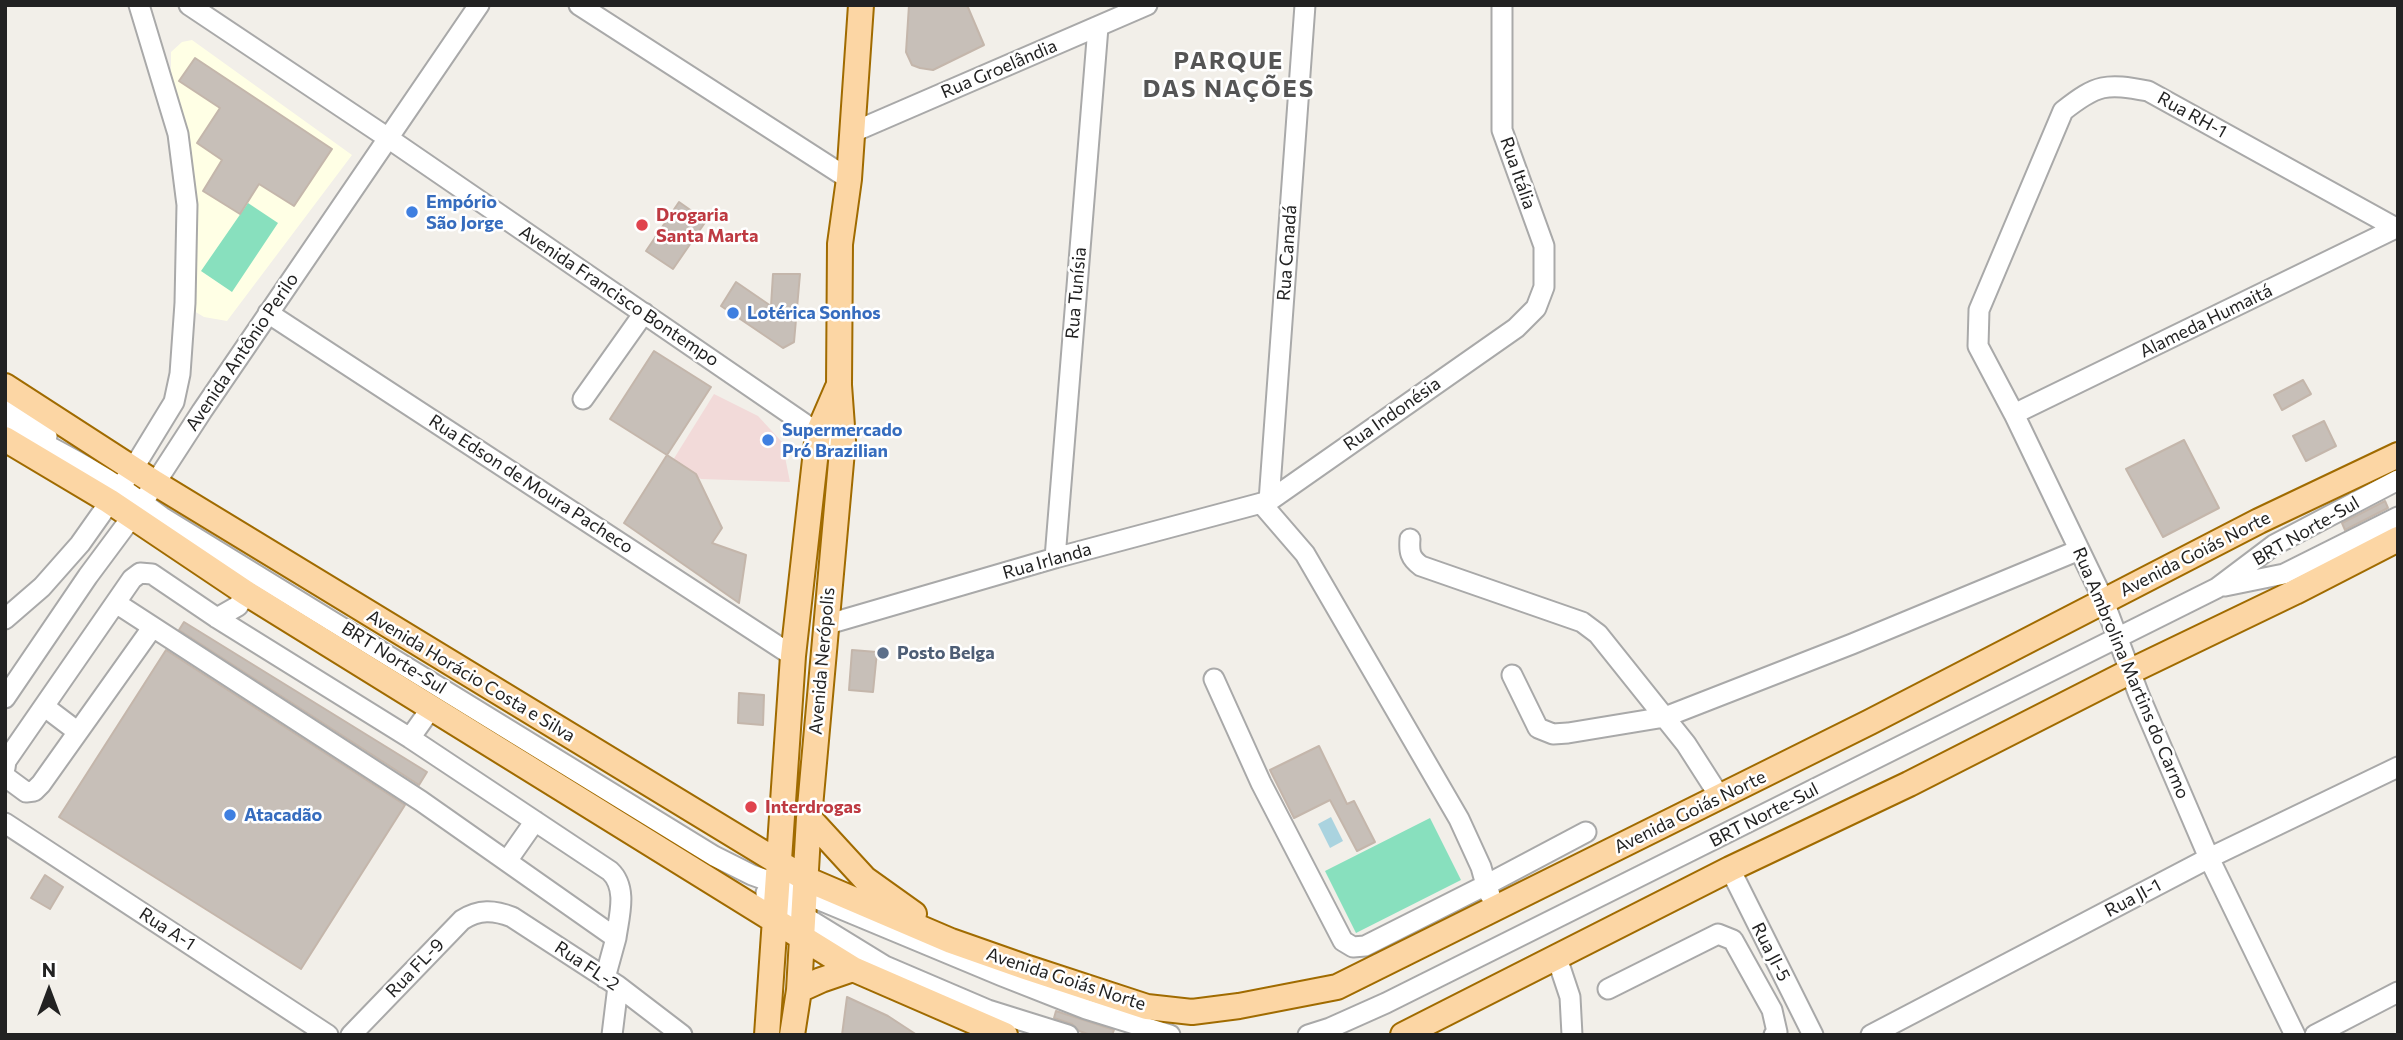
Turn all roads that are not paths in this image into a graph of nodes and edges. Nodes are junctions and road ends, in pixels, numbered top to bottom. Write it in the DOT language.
graph roads {
  1 [pos="139,5"];
  2 [pos="188,5"];
  3 [pos="479,5"];
  4 [pos="579,5"];
  5 [pos="861,5"];
  6 [pos="1147,5"];
  7 [pos="1305,5"];
  8 [pos="1502,5"];
  9 [pos="1098,27"];
  10 [pos="852,133"];
  11 [pos="388,138"];
  12 [pos="849,180"];
  13 [pos="2397,228"];
  14 [pos="1979,310"];
  15 [pos="268,313"];
  16 [pos="644,313"];
  17 [pos="1516,328"];
  18 [pos="839,385"];
  19 [pos="5,386"];
  20 [pos="583,399"];
  21 [pos="174,402"];
  22 [pos="5,404"];
  23 [pos="202,411"];
  24 [pos="2014,414"];
  25 [pos="5,424"];
  26 [pos="818,433"];
  27 [pos="5,439"];
  28 [pos="843,440"];
  29 [pos="2398,455"];
  30 [pos="75,458"];
  31 [pos="2398,480"];
  32 [pos="121,485"];
  33 [pos="143,501"];
  34 [pos="1265,502"];
  35 [pos="2398,517"];
  36 [pos="1410,539"];
  37 [pos="2398,539"];
  38 [pos="2079,550"];
  39 [pos="1055,558"];
  40 [pos="2217,588"];
  41 [pos="246,593"];
  42 [pos="2103,600"];
  43 [pos="116,603"];
  44 [pos="217,618"];
  45 [pos="5,619"];
  46 [pos="825,625"];
  47 [pos="152,628"];
  48 [pos="2118,637"];
  49 [pos="793,656"];
  50 [pos="2131,671"];
  51 [pos="1511,675"];
  52 [pos="12,677"];
  53 [pos="1214,679"];
  54 [pos="5,698"];
  55 [pos="45,707"];
  56 [pos="432,707"];
  57 [pos="1665,717"];
  58 [pos="78,732"];
  59 [pos="410,738"];
  60 [pos="2398,767"];
  61 [pos="5,768"];
  62 [pos="5,774"];
  63 [pos="1720,797"];
  64 [pos="809,818"];
  65 [pos="536,821"];
  66 [pos="5,824"];
  67 [pos="1586,832"];
  68 [pos="2208,858"];
  69 [pos="507,861"];
  70 [pos="1730,869"];
  71 [pos="1486,885"];
  72 [pos="776,892"];
  73 [pos="731,895"];
  74 [pos="804,906"];
  75 [pos="1497,908"];
  76 [pos="485,912"];
  77 [pos="616,938"];
  78 [pos="951,942"];
  79 [pos="773,957"];
  80 [pos="1557,958"];
  81 [pos="853,969"];
  82 [pos="612,982"];
  83 [pos="1608,989"];
  84 [pos="799,990"];
  85 [pos="2398,992"];
  86 [pos="363,1031"];
  87 [pos="328,1035"];
  88 [pos="612,1035"];
  89 [pos="682,1035"];
  90 [pos="767,1035"];
  91 [pos="792,1035"];
  92 [pos="1005,1035"];
  93 [pos="1068,1035"];
  94 [pos="1170,1035"];
  95 [pos="1308,1035"];
  96 [pos="1403,1035"];
  97 [pos="1572,1035"];
  98 [pos="1774,1035"];
  99 [pos="1812,1035"];
  100 [pos="1871,1035"];
  101 [pos="2295,1035"];
  102 [pos="2315,1035"];
  1 -- 21 [label="street"];
  2 -- 11 [label="street, Avenida Francisco Bontempo"];
  3 -- 11 [label="street, Avenida Antônio Perilo"];
  4 -- 12 [label="street"];
  5 -- 10 [label="main road, Avenida Nerópolis"];
  6 -- 9 [label="street, Rua Groelândia"];
  7 -- 34 [label="street, Rua Canadá"];
  8 -- 17 [label="street, Rua Itália"];
  9 -- 10 [label="street, Rua Groelândia"];
  9 -- 39 [label="street, Rua Tunísia"];
  10 -- 12 [label="main road, Avenida Nerópolis"];
  11 -- 15 [label="street, Avenida Antônio Perilo"];
  11 -- 16 [label="street, Avenida Francisco Bontempo"];
  12 -- 18 [label="main road, Avenida Nerópolis"];
  13 -- 14 [label="street, Rua RH-1"];
  13 -- 24 [label="street, Alameda Humaitá"];
  14 -- 24 [label="street, Rua Ambrolina Martins do Carmo"];
  15 -- 23 [label="street, Avenida Antônio Perilo"];
  15 -- 49 [label="street, Rua Edson de Moura Pacheco"];
  16 -- 20 [label="street"];
  16 -- 26 [label="street, Avenida Francisco Bontempo"];
  17 -- 34 [label="street, Rua Indonésia"];
  18 -- 26 [label="main road, Avenida Nerópolis"];
  18 -- 28 [label="main road, Avenida Nerópolis"];
  19 -- 32 [label="main road, Avenida Horácio Costa e Silva"];
  21 -- 23 [label="street"];
  21 -- 32 [label="street"];
  22 -- 30 [label="street"];
  23 -- 33 [label="street, Avenida Antônio Perilo"];
  24 -- 38 [label="street, Rua Ambrolina Martins do Carmo"];
  25 -- 30 [label="street"];
  26 -- 28 [label="street, Avenida Francisco Bontempo"];
  26 -- 49 [label="main road, Avenida Nerópolis"];
  27 -- 32 [label="main road, Avenida Horácio Costa e Silva"];
  28 -- 46 [label="main road, Avenida Nerópolis"];
  29 -- 42 [label="main road, Avenida Goiás Norte"];
  30 -- 32 [label="street"];
  31 -- 40 [label="street, BRT Norte-Sul"];
  32 -- 33 [label="main road, Avenida Horácio Costa e Silva"];
  32 -- 33 [label="main road, Avenida Horácio Costa e Silva"];
  32 -- 45 [label="street"];
  33 -- 41 [label="main road, Avenida Horácio Costa e Silva"];
  33 -- 52 [label="street, Avenida Antônio Perilo"];
  33 -- 72 [label="main road, Avenida Horácio Costa e Silva"];
  33 -- 72 [label="street, BRT Norte-Sul"];
  34 -- 39 [label="street, Rua Irlanda"];
  34 -- 71 [label="street"];
  35 -- 40 [label="street, BRT Norte-Sul"];
  36 -- 57 [label="street"];
  37 -- 50 [label="main road"];
  38 -- 42 [label="street, Rua Ambrolina Martins do Carmo"];
  38 -- 57 [label="street"];
  39 -- 46 [label="street, Rua Irlanda"];
  40 -- 48 [label="street, BRT Norte-Sul"];
  41 -- 44 [label="street"];
  41 -- 56 [label="main road, Avenida Horácio Costa e Silva"];
  42 -- 48 [label="street, Rua Ambrolina Martins do Carmo"];
  42 -- 63 [label="main road, Avenida Goiás Norte"];
  43 -- 44 [label="street"];
  43 -- 47 [label="street"];
  43 -- 55 [label="street"];
  44 -- 59 [label="street"];
  46 -- 64 [label="main road, Avenida Nerópolis"];
  47 -- 58 [label="street"];
  47 -- 69 [label="street"];
  48 -- 50 [label="street, Rua Ambrolina Martins do Carmo"];
  48 -- 95 [label="street, BRT Norte-Sul"];
  49 -- 72 [label="main road, Avenida Nerópolis"];
  50 -- 68 [label="street, Rua Ambrolina Martins do Carmo"];
  50 -- 70 [label="main road"];
  51 -- 57 [label="street"];
  52 -- 54 [label="street, Avenida Antônio Perilo"];
  53 -- 71 [label="street"];
  55 -- 58 [label="street"];
  55 -- 61 [label="street"];
  56 -- 59 [label="street"];
  56 -- 73 [label="main road, Avenida Horácio Costa e Silva"];
  57 -- 63 [label="street"];
  58 -- 62 [label="street"];
  59 -- 65 [label="street"];
  60 -- 68 [label="street, Rua JI-1"];
  63 -- 75 [label="main road, Avenida Goiás Norte"];
  64 -- 74 [label="main road, Avenida Nerópolis"];
  64 -- 78 [label="main road"];
  65 -- 69 [label="street"];
  65 -- 77 [label="street"];
  66 -- 87 [label="street, Rua A-1"];
  67 -- 71 [label="street"];
  68 -- 100 [label="street, Rua JI-1"];
  68 -- 101 [label="street, Rua Ambrolina Martins do Carmo"];
  69 -- 77 [label="street"];
  70 -- 80 [label="main road"];
  70 -- 99 [label="street, Rua JI-5"];
  71 -- 75 [label="street"];
  72 -- 73 [label="main road, Avenida Horácio Costa e Silva"];
  72 -- 74 [label="main road, Avenida Horácio Costa e Silva"];
  72 -- 74 [label="main road, Avenida Horácio Costa e Silva"];
  72 -- 79 [label="main road, Avenida Nerópolis"];
  73 -- 79 [label="main road"];
  74 -- 78 [label="main road, Avenida Horácio Costa e Silva"];
  74 -- 81 [label="main road, Avenida Horácio Costa e Silva"];
  74 -- 84 [label="main road, Avenida Nerópolis"];
  74 -- 93 [label="street"];
  74 -- 94 [label="street"];
  75 -- 78 [label="main road, Avenida Goiás Norte"];
  76 -- 82 [label="street, Rua FL-2"];
  76 -- 86 [label="street, Rua FL-9"];
  77 -- 82 [label="street"];
  79 -- 90 [label="main road, Avenida Nerópolis"];
  80 -- 96 [label="main road"];
  80 -- 97 [label="street"];
  81 -- 84 [label="main road"];
  81 -- 92 [label="main road"];
  82 -- 88 [label="street"];
  82 -- 89 [label="street, Rua FL-2"];
  83 -- 98 [label="street"];
  84 -- 91 [label="main road, Avenida Nerópolis"];
  85 -- 102 [label="street"];
}
